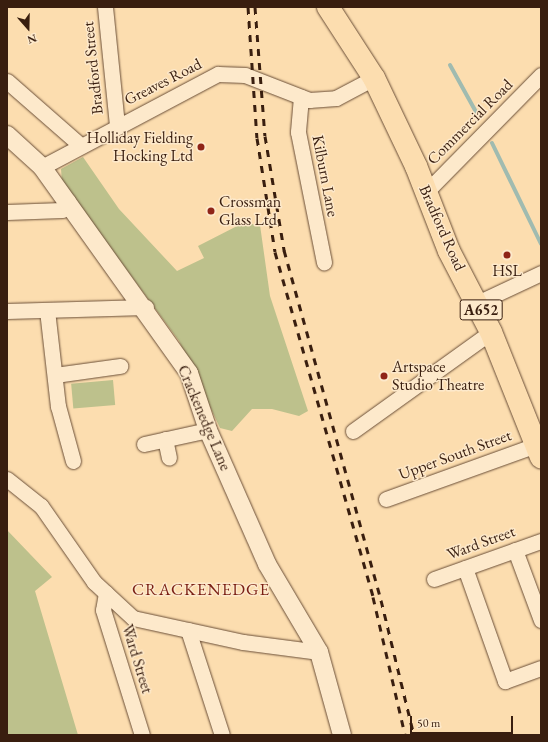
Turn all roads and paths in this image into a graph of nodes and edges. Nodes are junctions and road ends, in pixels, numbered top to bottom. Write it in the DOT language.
graph roads {
  1 [pos="105,7"];
  2 [pos="328,7"];
  3 [pos="541,75"];
  4 [pos="374,78"];
  5 [pos="7,81"];
  6 [pos="301,97"];
  7 [pos="117,126"];
  8 [pos="7,135"];
  9 [pos="80,145"];
  10 [pos="42,166"];
  11 [pos="424,194"];
  12 [pos="68,201"];
  13 [pos="7,212"];
  14 [pos="324,262"];
  15 [pos="541,273"];
  16 [pos="477,303"];
  17 [pos="146,307"];
  18 [pos="47,310"];
  19 [pos="7,311"];
  20 [pos="491,332"];
  21 [pos="120,366"];
  22 [pos="55,375"];
  23 [pos="208,430"];
  24 [pos="353,431"];
  25 [pos="165,439"];
  26 [pos="144,444"];
  27 [pos="539,451"];
  28 [pos="169,458"];
  29 [pos="72,461"];
  30 [pos="7,479"];
  31 [pos="386,499"];
  32 [pos="541,541"];
  33 [pos="516,550"];
  34 [pos="465,568"];
  35 [pos="434,579"];
  36 [pos="106,593"];
  37 [pos="541,620"];
  38 [pos="188,630"];
  39 [pos="319,652"];
  40 [pos="541,668"];
  41 [pos="142,735"];
  42 [pos="222,735"];
  43 [pos="342,735"];
  1 -- 7 [label="street, Bradford Street"];
  2 -- 4 [label="main road, Bradford Road / A652"];
  3 -- 11 [label="street, Commercial Road"];
  4 -- 6 [label="street, Greaves Road"];
  4 -- 11 [label="main road, Bradford Road / A652"];
  5 -- 9 [label="street"];
  6 -- 7 [label="street, Greaves Road"];
  6 -- 14 [label="street, Kilburn Lane"];
  7 -- 9 [label="street, Greaves Road"];
  8 -- 10 [label="street, Crackenedge Lane"];
  9 -- 10 [label="street, Greaves Road"];
  10 -- 12 [label="street, Crackenedge Lane"];
  11 -- 16 [label="main road, Bradford Road / A652"];
  12 -- 13 [label="street"];
  12 -- 17 [label="street, Crackenedge Lane"];
  15 -- 16 [label="street"];
  16 -- 20 [label="main road, Bradford Road / A652"];
  17 -- 18 [label="street"];
  17 -- 23 [label="street, Crackenedge Lane"];
  18 -- 19 [label="street"];
  18 -- 22 [label="street"];
  20 -- 24 [label="street"];
  20 -- 27 [label="main road, Bradford Road / A652"];
  21 -- 22 [label="street"];
  22 -- 29 [label="street"];
  23 -- 25 [label="street"];
  23 -- 39 [label="street, Crackenedge Lane"];
  25 -- 26 [label="street"];
  25 -- 28 [label="street"];
  27 -- 31 [label="street, Upper South Street"];
  30 -- 36 [label="street"];
  32 -- 33 [label="street, Ward Street"];
  33 -- 34 [label="street, Ward Street"];
  33 -- 37 [label="street"];
  34 -- 35 [label="street, Ward Street"];
  34 -- 40 [label="street"];
  36 -- 38 [label="street"];
  36 -- 41 [label="street, Ward Street"];
  38 -- 39 [label="street"];
  38 -- 42 [label="street"];
  39 -- 43 [label="street, Crackenedge Lane"];
}
